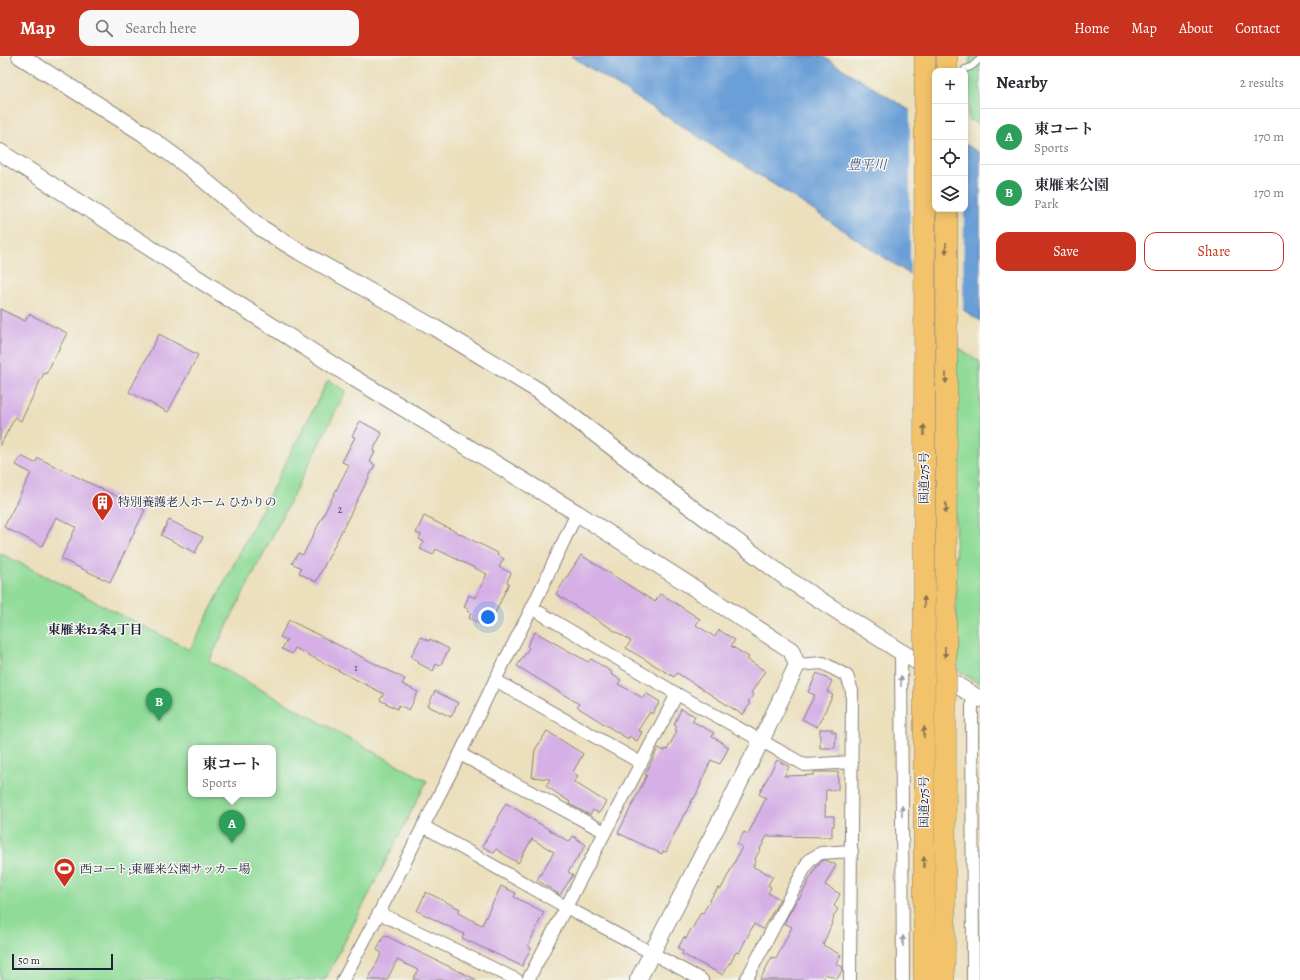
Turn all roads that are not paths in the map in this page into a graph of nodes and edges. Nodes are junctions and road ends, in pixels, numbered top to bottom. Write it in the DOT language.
graph roads {
  1 [pos="20,56"];
  2 [pos="925,56"];
  3 [pos="947,56"];
  4 [pos="980,59"];
  5 [pos="955,68"];
  6 [pos="966,68"];
  7 [pos="0,152"];
  8 [pos="947,212"];
  9 [pos="577,513"];
  10 [pos="532,608"];
  11 [pos="901,652"];
  12 [pos="797,665"];
  13 [pos="494,680"];
  14 [pos="677,694"];
  15 [pos="976,697"];
  16 [pos="761,741"];
  17 [pos="460,754"];
  18 [pos="852,762"];
  19 [pos="641,763"];
  20 [pos="423,826"];
  21 [pos="605,832"];
  22 [pos="852,851"];
  23 [pos="566,907"];
  24 [pos="379,913"];
  25 [pos="652,952"];
  26 [pos="343,980"];
  27 [pos="517,980"];
  28 [pos="528,980"];
  29 [pos="638,980"];
  30 [pos="702,980"];
  31 [pos="746,980"];
  32 [pos="850,980"];
  33 [pos="903,980"];
  34 [pos="924,980"];
  35 [pos="944,980"];
  36 [pos="973,980"];
  1 -- 11 [label="street"];
  34 -- 2 [label="highway, 国道275号, one-way, bridge"];
  3 -- 5 [label="highway, bridge"];
  4 -- 6 [label="lane"];
  7 -- 9 [label="street"];
  8 -- 35 [label="highway, 国道275号, one-way, bridge"];
  9 -- 10 [label="street"];
  9 -- 12 [label="street"];
  10 -- 13 [label="street"];
  10 -- 14 [label="street"];
  11 -- 15 [label="street"];
  33 -- 11 [label="street, one-way"];
  12 -- 16 [label="street"];
  12 -- 18 [label="street"];
  13 -- 17 [label="street"];
  13 -- 19 [label="street"];
  14 -- 16 [label="street"];
  14 -- 19 [label="street"];
  15 -- 36 [label="street"];
  16 -- 18 [label="street"];
  16 -- 25 [label="street"];
  17 -- 20 [label="street"];
  17 -- 21 [label="street"];
  18 -- 22 [label="street"];
  19 -- 21 [label="street"];
  20 -- 23 [label="street"];
  20 -- 24 [label="street"];
  21 -- 23 [label="street"];
  22 -- 31 [label="street"];
  22 -- 32 [label="street"];
  23 -- 25 [label="street"];
  23 -- 28 [label="street"];
  24 -- 26 [label="street"];
  24 -- 27 [label="street"];
  25 -- 29 [label="street"];
  25 -- 30 [label="street"];
}
